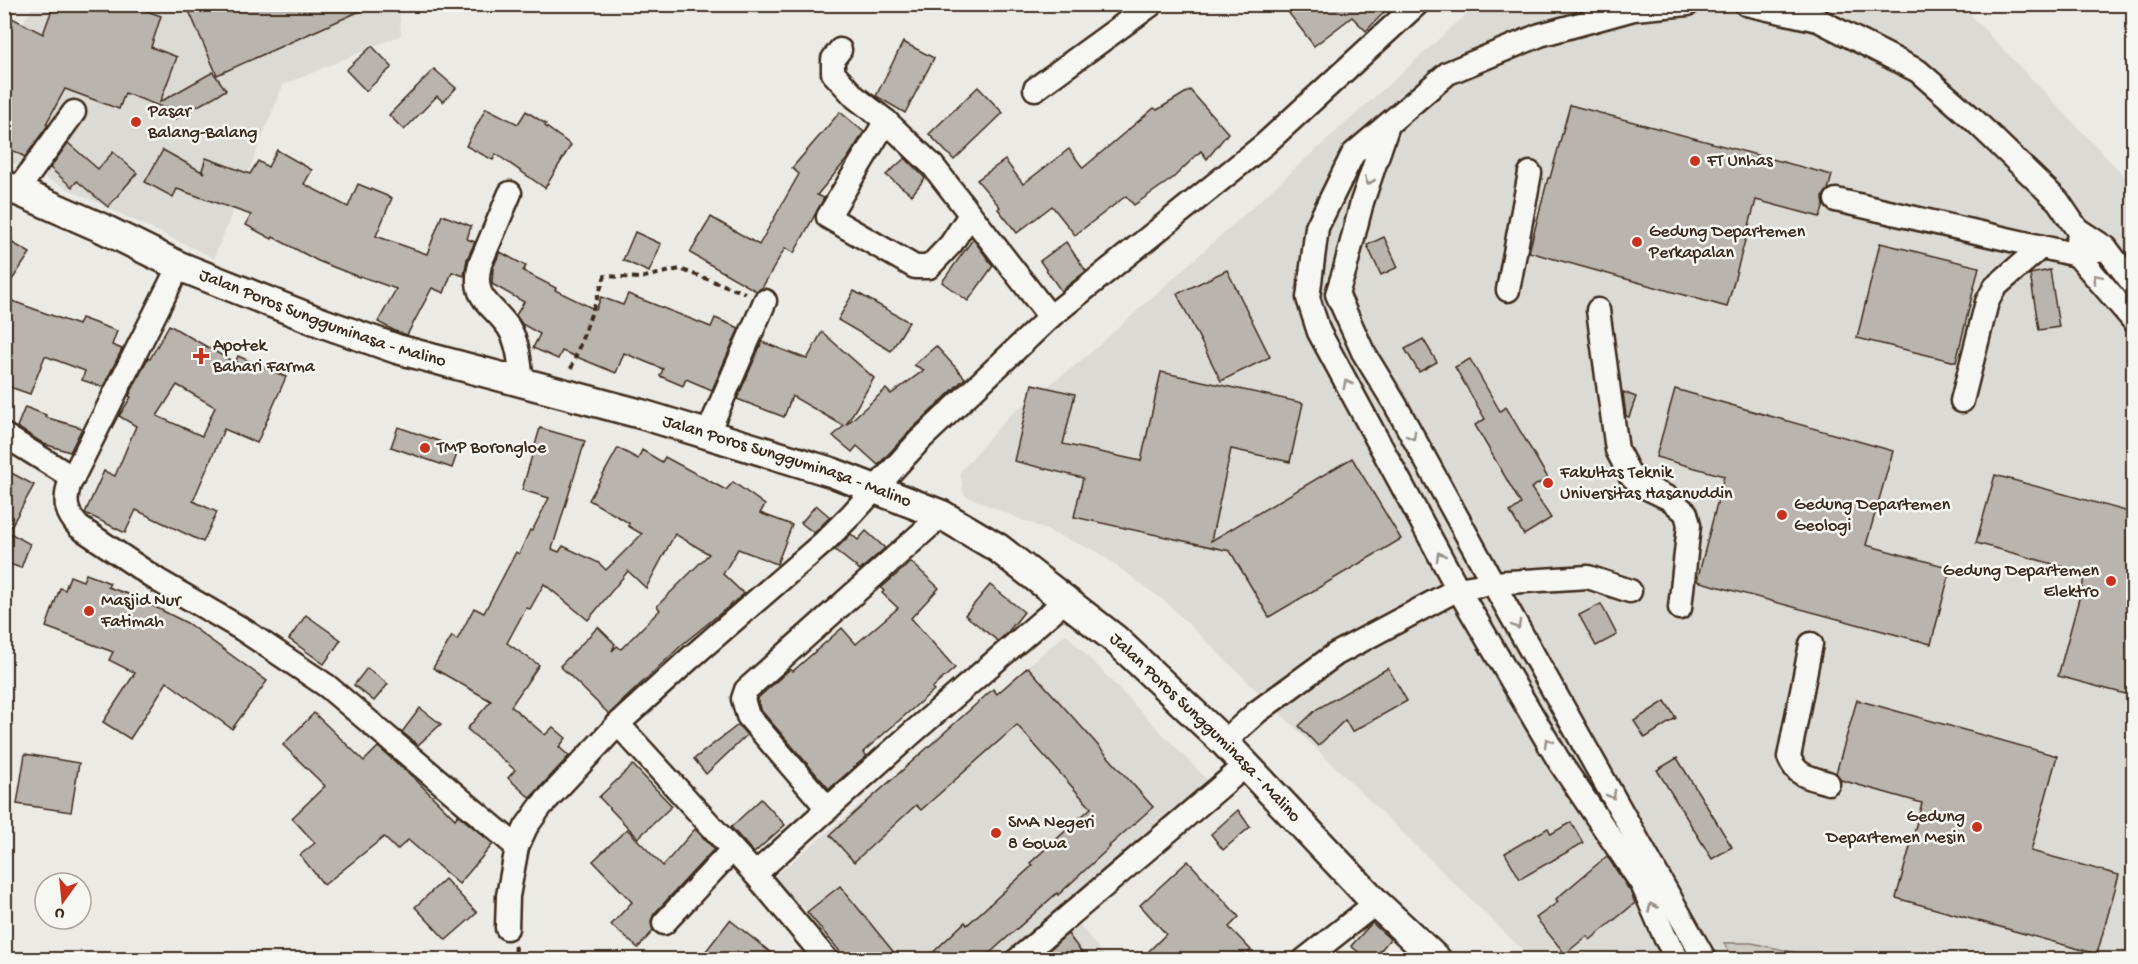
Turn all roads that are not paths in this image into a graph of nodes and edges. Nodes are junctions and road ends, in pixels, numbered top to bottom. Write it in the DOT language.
graph roads {
  1 [pos="1152,4"];
  2 [pos="1417,4"];
  3 [pos="1688,4"];
  4 [pos="1746,4"];
  5 [pos="840,50"];
  6 [pos="1035,89"];
  7 [pos="74,112"];
  8 [pos="886,121"];
  9 [pos="1388,125"];
  10 [pos="1530,173"];
  11 [pos="11,188"];
  12 [pos="510,193"];
  13 [pos="1836,200"];
  14 [pos="970,215"];
  15 [pos="2077,229"];
  16 [pos="2041,247"];
  17 [pos="2106,248"];
  18 [pos="2077,255"];
  19 [pos="179,266"];
  20 [pos="2133,285"];
  21 [pos="1508,290"];
  22 [pos="765,301"];
  23 [pos="1598,310"];
  24 [pos="1050,317"];
  25 [pos="2133,321"];
  26 [pos="522,383"];
  27 [pos="1962,401"];
  28 [pos="4,435"];
  29 [pos="707,435"];
  30 [pos="73,478"];
  31 [pos="875,488"];
  32 [pos="942,515"];
  33 [pos="1493,583"];
  34 [pos="1458,589"];
  35 [pos="1630,591"];
  36 [pos="1066,600"];
  37 [pos="1680,608"];
  38 [pos="1811,644"];
  39 [pos="618,724"];
  40 [pos="1224,742"];
  41 [pos="1246,765"];
  42 [pos="1828,783"];
  43 [pos="828,809"];
  44 [pos="517,847"];
  45 [pos="732,850"];
  46 [pos="755,874"];
  47 [pos="1376,903"];
  48 [pos="664,923"];
  49 [pos="507,928"];
  50 [pos="827,960"];
  51 [pos="1017,960"];
  52 [pos="1304,960"];
  53 [pos="1437,960"];
  54 [pos="1678,960"];
  55 [pos="1705,960"];
  1 -- 6 [label="street"];
  2 -- 24 [label="street"];
  3 -- 9 [label="street"];
  4 -- 15 [label="street"];
  5 -- 8 [label="street"];
  7 -- 11 [label="street"];
  8 -- 14 [label="street"];
  8 -- 14 [label="street"];
  9 -- 33 [label="street, one-way"];
  34 -- 9 [label="street, one-way"];
  10 -- 21 [label="street"];
  11 -- 19 [label="main road, Jalan Poros Sungguminasa - Malino"];
  12 -- 26 [label="street"];
  13 -- 16 [label="street"];
  14 -- 24 [label="street"];
  15 -- 17 [label="street"];
  15 -- 18 [label="street"];
  16 -- 18 [label="street"];
  16 -- 27 [label="street"];
  17 -- 18 [label="street"];
  17 -- 20 [label="street"];
  25 -- 18 [label="street, one-way"];
  19 -- 26 [label="main road, Jalan Poros Sungguminasa - Malino"];
  19 -- 30 [label="street"];
  22 -- 29 [label="street"];
  23 -- 37 [label="street"];
  24 -- 31 [label="street"];
  26 -- 29 [label="main road, Jalan Poros Sungguminasa - Malino"];
  28 -- 30 [label="street"];
  29 -- 31 [label="main road, Jalan Poros Sungguminasa - Malino"];
  30 -- 44 [label="street"];
  31 -- 32 [label="main road, Jalan Poros Sungguminasa - Malino"];
  31 -- 39 [label="street"];
  32 -- 36 [label="main road, Jalan Poros Sungguminasa - Malino"];
  32 -- 43 [label="street"];
  33 -- 34 [label="street"];
  33 -- 35 [label="street"];
  33 -- 55 [label="street, one-way"];
  34 -- 40 [label="street"];
  54 -- 34 [label="street, one-way"];
  36 -- 40 [label="main road, Jalan Poros Sungguminasa - Malino"];
  36 -- 43 [label="street"];
  38 -- 42 [label="street"];
  39 -- 44 [label="street"];
  39 -- 45 [label="street"];
  40 -- 41 [label="main road, Jalan Poros Sungguminasa - Malino"];
  41 -- 47 [label="main road, Jalan Poros Sungguminasa - Malino"];
  41 -- 51 [label="street"];
  43 -- 46 [label="street"];
  44 -- 49 [label="street"];
  45 -- 46 [label="street"];
  45 -- 48 [label="street"];
  46 -- 50 [label="street"];
  47 -- 52 [label="street"];
  47 -- 53 [label="main road, Jalan Poros Sungguminasa - Malino"];
}
